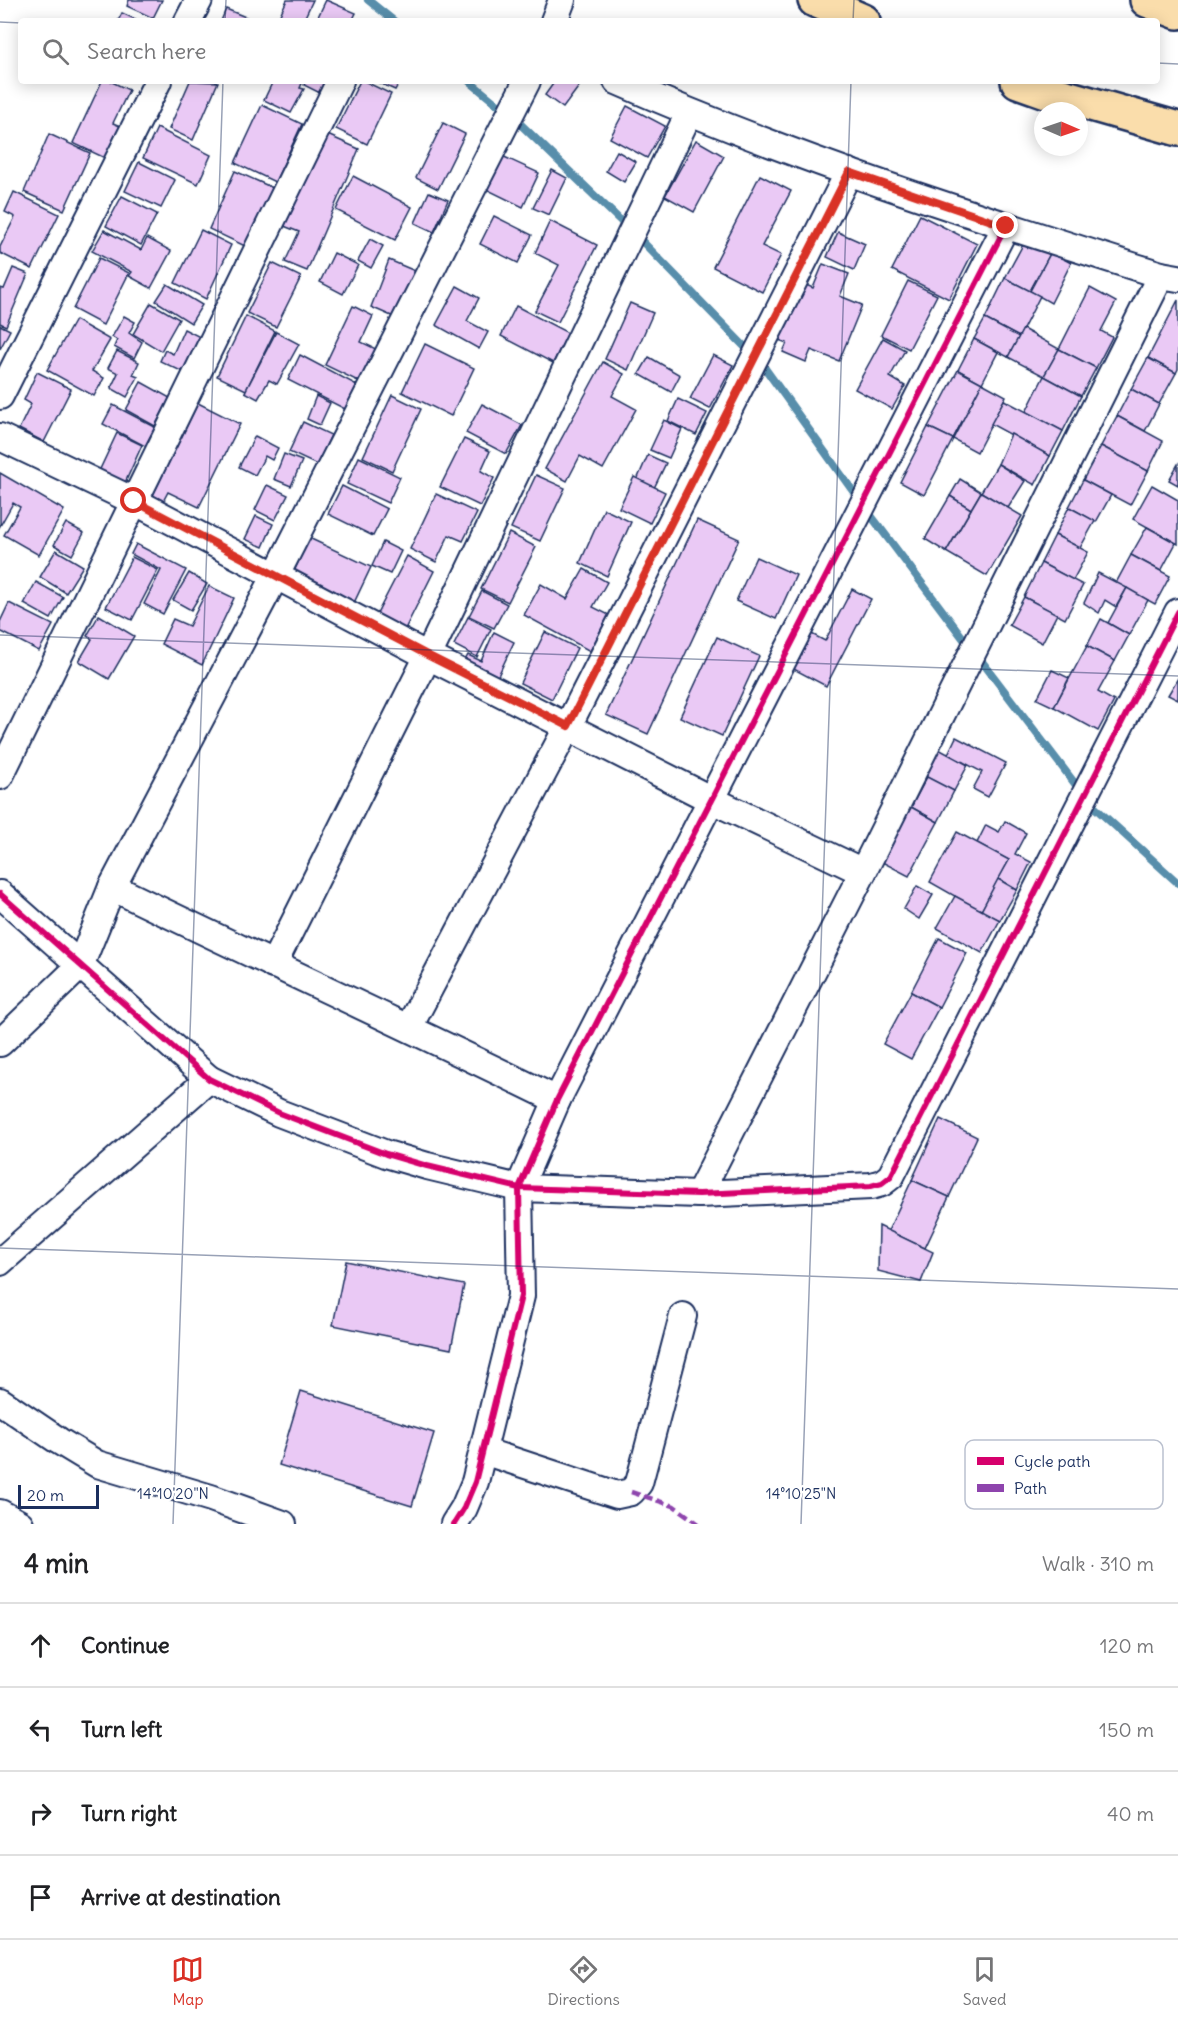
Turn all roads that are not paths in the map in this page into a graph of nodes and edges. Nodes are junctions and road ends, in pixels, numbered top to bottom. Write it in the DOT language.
graph roads {
  1 [pos="199,0"];
  2 [pos="562,0"];
  3 [pos="815,0"];
  4 [pos="1147,0"];
  5 [pos="1178,12"];
  6 [pos="190,18"];
  7 [pos="555,18"];
  8 [pos="856,18"];
  9 [pos="156,84"];
  10 [pos="339,84"];
  11 [pos="525,84"];
  12 [pos="624,84"];
  13 [pos="1026,84"];
  14 [pos="689,113"];
  15 [pos="1178,129"];
  16 [pos="849,172"];
  17 [pos="1006,226"];
  18 [pos="1169,276"];
  19 [pos="0,396"];
  20 [pos="0,437"];
  21 [pos="134,501"];
  22 [pos="276,575"];
  23 [pos="1178,612"];
  24 [pos="429,656"];
  25 [pos="568,726"];
  26 [pos="0,776"];
  27 [pos="712,800"];
  28 [pos="863,872"];
  29 [pos="112,887"];
  30 [pos="0,894"];
  31 [pos="273,965"];
  32 [pos="80,966"];
  33 [pos="409,1027"];
  34 [pos="0,1043"];
  35 [pos="209,1078"];
  36 [pos="557,1100"];
  37 [pos="519,1188"];
  38 [pos="699,1194"];
  39 [pos="0,1262"];
  40 [pos="683,1316"];
  41 [pos="0,1401"];
  42 [pos="483,1451"];
  43 [pos="0,1513"];
  44 [pos="20,1524"];
  45 [pos="283,1524"];
  46 [pos="454,1524"];
  1 -- 6 [label="street"];
  2 -- 7 [label="street"];
  3 -- 8 [label="highway"];
  4 -- 5 [label="highway"];
  9 -- 19 [label="street"];
  10 -- 21 [label="street"];
  11 -- 22 [label="street"];
  12 -- 14 [label="street"];
  13 -- 15 [label="highway"];
  14 -- 16 [label="street"];
  14 -- 24 [label="street"];
  16 -- 17 [label="street"];
  16 -- 25 [label="street"];
  17 -- 18 [label="street"];
  17 -- 27 [label="street"];
  18 -- 28 [label="street"];
  20 -- 21 [label="street"];
  21 -- 22 [label="street"];
  21 -- 26 [label="street"];
  22 -- 24 [label="street"];
  22 -- 29 [label="street"];
  23 -- 38 [label="street"];
  24 -- 25 [label="street"];
  24 -- 31 [label="street"];
  25 -- 27 [label="street"];
  25 -- 33 [label="street"];
  27 -- 28 [label="street"];
  27 -- 36 [label="street"];
  28 -- 38 [label="street"];
  29 -- 31 [label="street"];
  29 -- 32 [label="street"];
  30 -- 32 [label="street"];
  31 -- 33 [label="street"];
  32 -- 34 [label="street"];
  32 -- 35 [label="street"];
  33 -- 36 [label="street"];
  35 -- 37 [label="street"];
  35 -- 39 [label="street"];
  36 -- 37 [label="street"];
  37 -- 38 [label="street"];
  37 -- 42 [label="street"];
  40 -- 42 [label="street"];
  41 -- 45 [label="street"];
  42 -- 46 [label="street"];
  43 -- 44 [label="street"];
}
